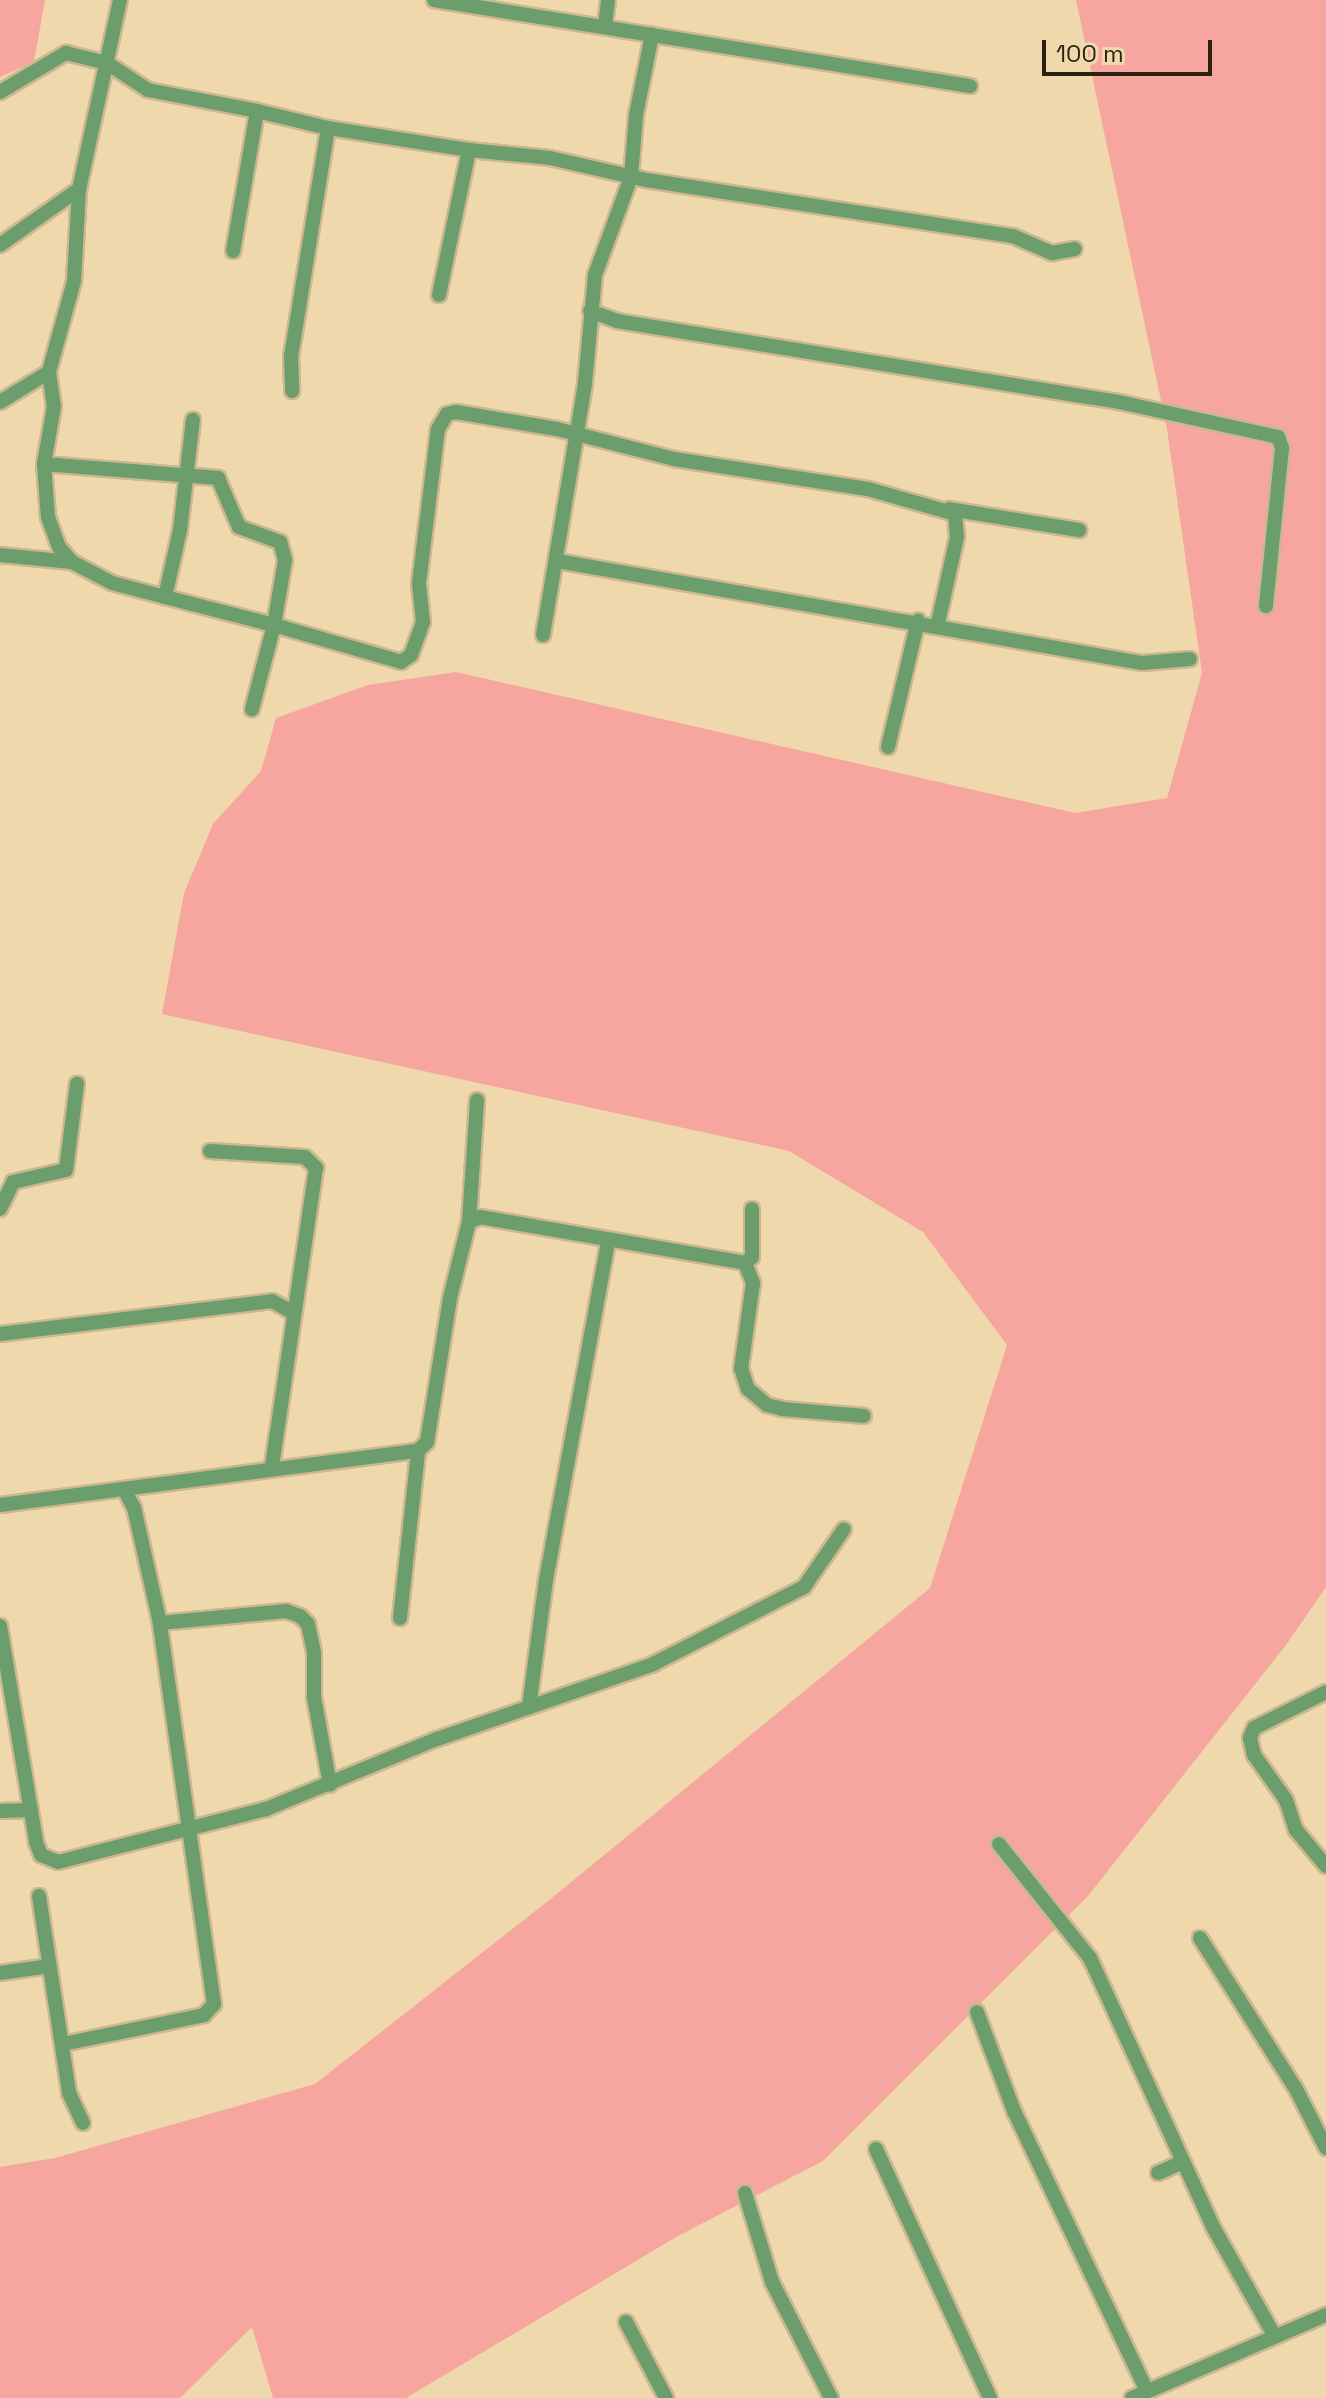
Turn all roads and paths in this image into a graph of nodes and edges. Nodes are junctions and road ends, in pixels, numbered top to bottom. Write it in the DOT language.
graph roads {
  1 [pos="120,0"];
  2 [pos="434,0"];
  3 [pos="608,0"];
  4 [pos="605,25"];
  5 [pos="652,35"];
  6 [pos="107,63"];
  7 [pos="970,86"];
  8 [pos="0,92"];
  9 [pos="257,111"];
  10 [pos="328,128"];
  11 [pos="469,150"];
  12 [pos="631,177"];
  13 [pos="79,189"];
  14 [pos="0,245"];
  15 [pos="1075,249"];
  16 [pos="233,251"];
  17 [pos="439,295"];
  18 [pos="590,311"];
  19 [pos="49,372"];
  20 [pos="292,391"];
  21 [pos="0,402"];
  22 [pos="193,420"];
  23 [pos="577,436"];
  24 [pos="44,464"];
  25 [pos="185,475"];
  26 [pos="938,507"];
  27 [pos="1079,530"];
  28 [pos="0,555"];
  29 [pos="557,561"];
  30 [pos="72,562"];
  31 [pos="165,597"];
  32 [pos="1266,606"];
  33 [pos="918,621"];
  34 [pos="938,623"];
  35 [pos="274,625"];
  36 [pos="543,635"];
  37 [pos="1190,659"];
  38 [pos="252,709"];
  39 [pos="888,747"];
  40 [pos="77,1084"];
  41 [pos="477,1100"];
  42 [pos="210,1151"];
  43 [pos="0,1209"];
  44 [pos="752,1209"];
  45 [pos="469,1222"];
  46 [pos="608,1241"];
  47 [pos="745,1263"];
  48 [pos="294,1313"];
  49 [pos="0,1334"];
  50 [pos="864,1416"];
  51 [pos="418,1451"];
  52 [pos="272,1466"];
  53 [pos="124,1489"];
  54 [pos="0,1505"];
  55 [pos="844,1529"];
  56 [pos="400,1618"];
  57 [pos="160,1623"];
  58 [pos="0,1626"];
  59 [pos="2,1661"];
  60 [pos="1326,1692"];
  61 [pos="529,1707"];
  62 [pos="330,1785"];
  63 [pos="31,1810"];
  64 [pos="0,1811"];
  65 [pos="192,1830"];
  66 [pos="999,1844"];
  67 [pos="1324,1858"];
  68 [pos="39,1896"];
  69 [pos="1200,1938"];
  70 [pos="50,1966"];
  71 [pos="0,1973"];
  72 [pos="977,2012"];
  73 [pos="63,2044"];
  74 [pos="83,2123"];
  75 [pos="1326,2148"];
  76 [pos="876,2149"];
  77 [pos="1183,2162"];
  78 [pos="1158,2173"];
  79 [pos="745,2193"];
  80 [pos="1326,2315"];
  81 [pos="626,2322"];
  82 [pos="1274,2335"];
  83 [pos="1147,2391"];
  84 [pos="666,2398"];
  85 [pos="831,2398"];
  86 [pos="990,2398"];
  87 [pos="1132,2398"];
  1 -- 6 [label="street"];
  2 -- 4 [label="street"];
  3 -- 4 [label="street"];
  4 -- 5 [label="street"];
  5 -- 7 [label="street"];
  5 -- 12 [label="street"];
  6 -- 8 [label="street"];
  6 -- 9 [label="street"];
  6 -- 13 [label="street"];
  9 -- 10 [label="street"];
  9 -- 16 [label="street"];
  10 -- 11 [label="street"];
  10 -- 20 [label="street"];
  11 -- 12 [label="street"];
  11 -- 17 [label="street"];
  12 -- 15 [label="street"];
  12 -- 18 [label="street"];
  13 -- 14 [label="street"];
  13 -- 19 [label="street"];
  18 -- 23 [label="street"];
  18 -- 32 [label="street"];
  19 -- 21 [label="street"];
  19 -- 24 [label="street"];
  22 -- 25 [label="street"];
  23 -- 26 [label="street"];
  23 -- 29 [label="street"];
  23 -- 35 [label="street"];
  24 -- 25 [label="street"];
  24 -- 30 [label="street"];
  25 -- 31 [label="street"];
  25 -- 35 [label="street"];
  26 -- 27 [label="street"];
  26 -- 34 [label="street"];
  28 -- 30 [label="street"];
  29 -- 33 [label="street"];
  29 -- 36 [label="street"];
  30 -- 31 [label="street"];
  31 -- 35 [label="street"];
  33 -- 34 [label="street"];
  33 -- 39 [label="street"];
  34 -- 37 [label="street"];
  35 -- 38 [label="street"];
  40 -- 43 [label="street"];
  41 -- 45 [label="street"];
  42 -- 48 [label="street"];
  44 -- 47 [label="street"];
  45 -- 46 [label="street"];
  45 -- 51 [label="street"];
  46 -- 47 [label="street"];
  46 -- 61 [label="street"];
  47 -- 50 [label="street"];
  48 -- 49 [label="street"];
  48 -- 52 [label="street"];
  51 -- 52 [label="street"];
  51 -- 56 [label="street"];
  52 -- 53 [label="street"];
  53 -- 54 [label="street"];
  53 -- 57 [label="street"];
  55 -- 61 [label="street"];
  57 -- 62 [label="street"];
  57 -- 65 [label="street"];
  58 -- 59 [label="street"];
  59 -- 63 [label="street"];
  60 -- 67 [label="street"];
  61 -- 62 [label="street"];
  62 -- 65 [label="street"];
  63 -- 64 [label="street"];
  63 -- 65 [label="street"];
  65 -- 73 [label="street"];
  66 -- 77 [label="street"];
  68 -- 70 [label="street"];
  69 -- 75 [label="street"];
  70 -- 71 [label="street"];
  70 -- 73 [label="street"];
  72 -- 83 [label="street"];
  73 -- 74 [label="street"];
  76 -- 86 [label="street"];
  77 -- 78 [label="street"];
  77 -- 82 [label="street"];
  79 -- 85 [label="street"];
  80 -- 82 [label="street"];
  81 -- 84 [label="street"];
  82 -- 83 [label="street"];
  83 -- 87 [label="street"];
}
